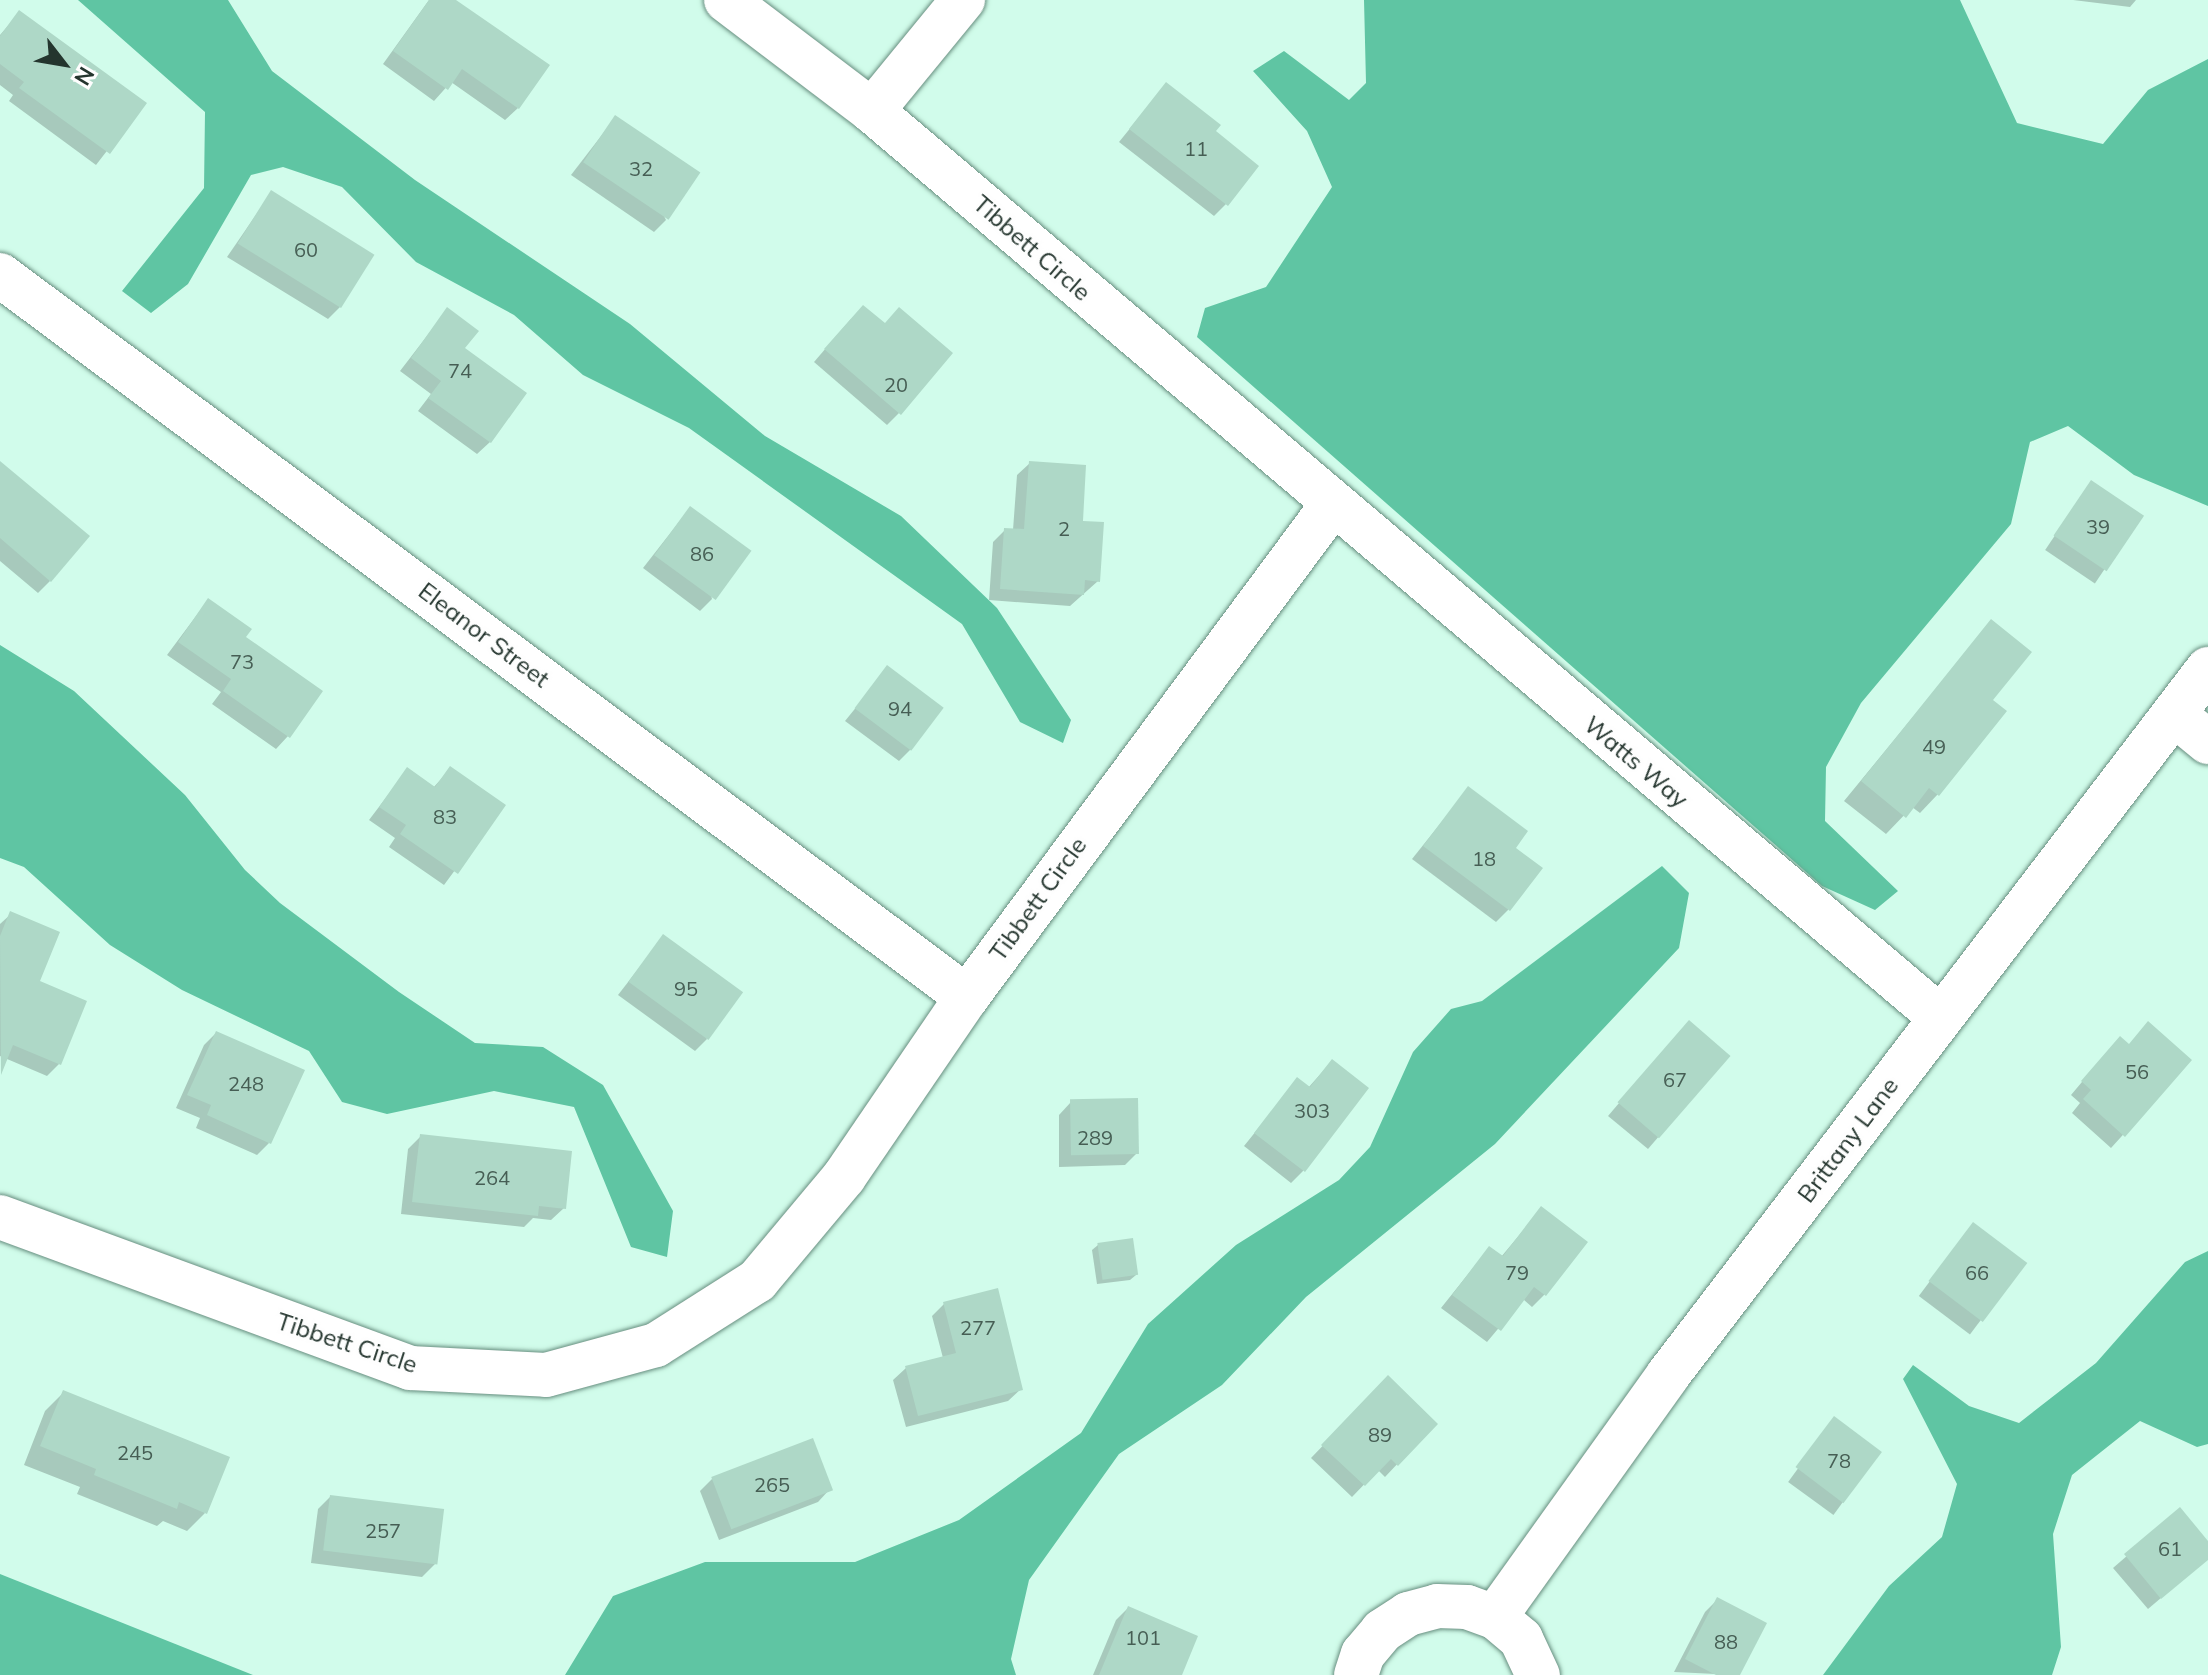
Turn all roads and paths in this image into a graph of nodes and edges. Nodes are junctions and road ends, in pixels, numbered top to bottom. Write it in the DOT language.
graph roads {
  1 [pos="726,0"];
  2 [pos="963,0"];
  3 [pos="872,111"];
  4 [pos="0,275"];
  5 [pos="1332,505"];
  6 [pos="2208,669"];
  7 [pos="2192,728"];
  8 [pos="967,997"];
  9 [pos="1941,1018"];
  10 [pos="0,1217"];
  11 [pos="1495,1617"];
  12 [pos="1356,1675"];
  13 [pos="1538,1675"];
  1 -- 3 [label="street, Tibbett Circle"];
  2 -- 3 [label="street"];
  3 -- 5 [label="street, Tibbett Circle"];
  4 -- 8 [label="street, Eleanor Street"];
  5 -- 8 [label="street, Tibbett Circle"];
  5 -- 9 [label="street, Watts Way"];
  6 -- 7 [label="street, Brittany Lane"];
  7 -- 9 [label="street, Brittany Lane"];
  8 -- 10 [label="street, Tibbett Circle"];
  9 -- 11 [label="street, Brittany Lane"];
  11 -- 12 [label="street"];
  11 -- 13 [label="street"];
}
